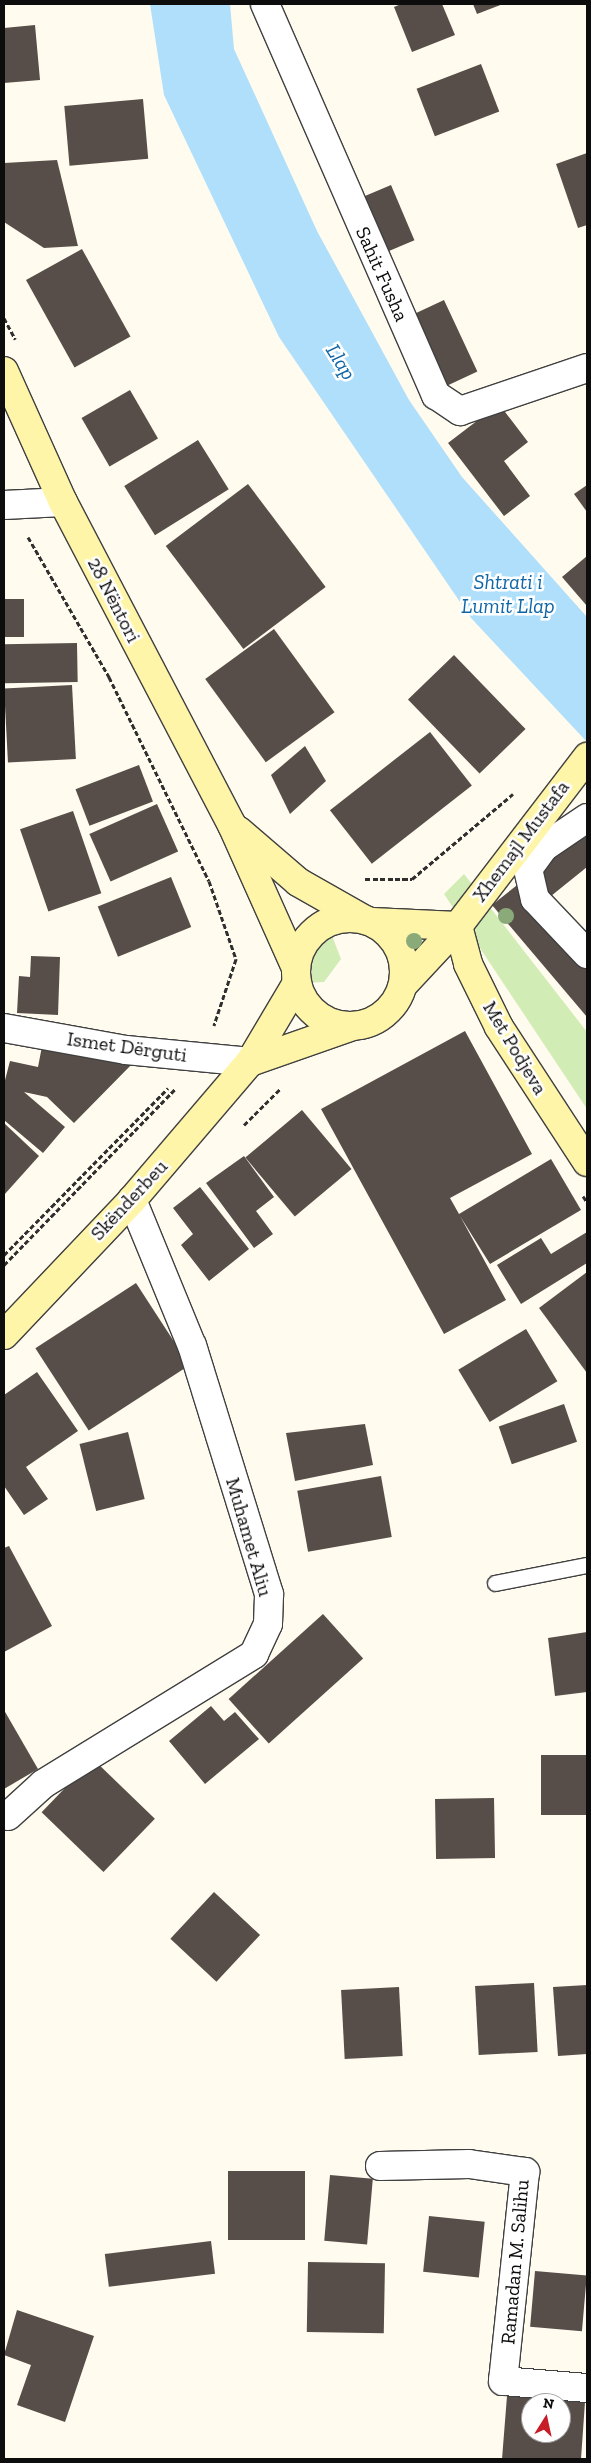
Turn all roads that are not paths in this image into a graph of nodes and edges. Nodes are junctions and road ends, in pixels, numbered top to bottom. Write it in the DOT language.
graph roads {
  1 [pos="265,4"];
  2 [pos="587,368"];
  3 [pos="4,371"];
  4 [pos="63,502"];
  5 [pos="7,505"];
  6 [pos="583,761"];
  7 [pos="587,818"];
  8 [pos="232,825"];
  9 [pos="367,920"];
  10 [pos="458,926"];
  11 [pos="587,954"];
  12 [pos="296,976"];
  13 [pos="403,985"];
  14 [pos="354,1026"];
  15 [pos="4,1028"];
  16 [pos="250,1062"];
  17 [pos="587,1162"];
  18 [pos="132,1200"];
  19 [pos="4,1335"];
  20 [pos="587,1565"];
  21 [pos="495,1583"];
  22 [pos="8,1816"];
  23 [pos="380,2166"];
  24 [pos="587,2388"];
  1 -- 2 [label="street, Sahit Fusha"];
  3 -- 4 [label="main road, 28 Nëntori"];
  4 -- 5 [label="street"];
  4 -- 8 [label="main road, 28 Nëntori"];
  6 -- 10 [label="main road, Xhemajl Mustafa"];
  7 -- 11 [label="street"];
  8 -- 9 [label="main road, 28 Nëntori"];
  8 -- 12 [label="main road, 28 Nëntori"];
  9 -- 10 [label="main road"];
  9 -- 12 [label="main road"];
  9 -- 13 [label="main road"];
  10 -- 13 [label="main road, Xhemajl Mustafa"];
  10 -- 17 [label="main road, Met Podjeva"];
  12 -- 14 [label="main road"];
  12 -- 16 [label="main road, Skënderbeu"];
  13 -- 14 [label="main road"];
  14 -- 16 [label="main road"];
  15 -- 16 [label="street, Ismet Dërguti"];
  16 -- 18 [label="main road, Skënderbeu"];
  18 -- 19 [label="main road, Skënderbeu"];
  18 -- 22 [label="street, Muhamet Aliu"];
  20 -- 21 [label="lane"];
  23 -- 24 [label="street, Ramadan M. Salihu"];
}
